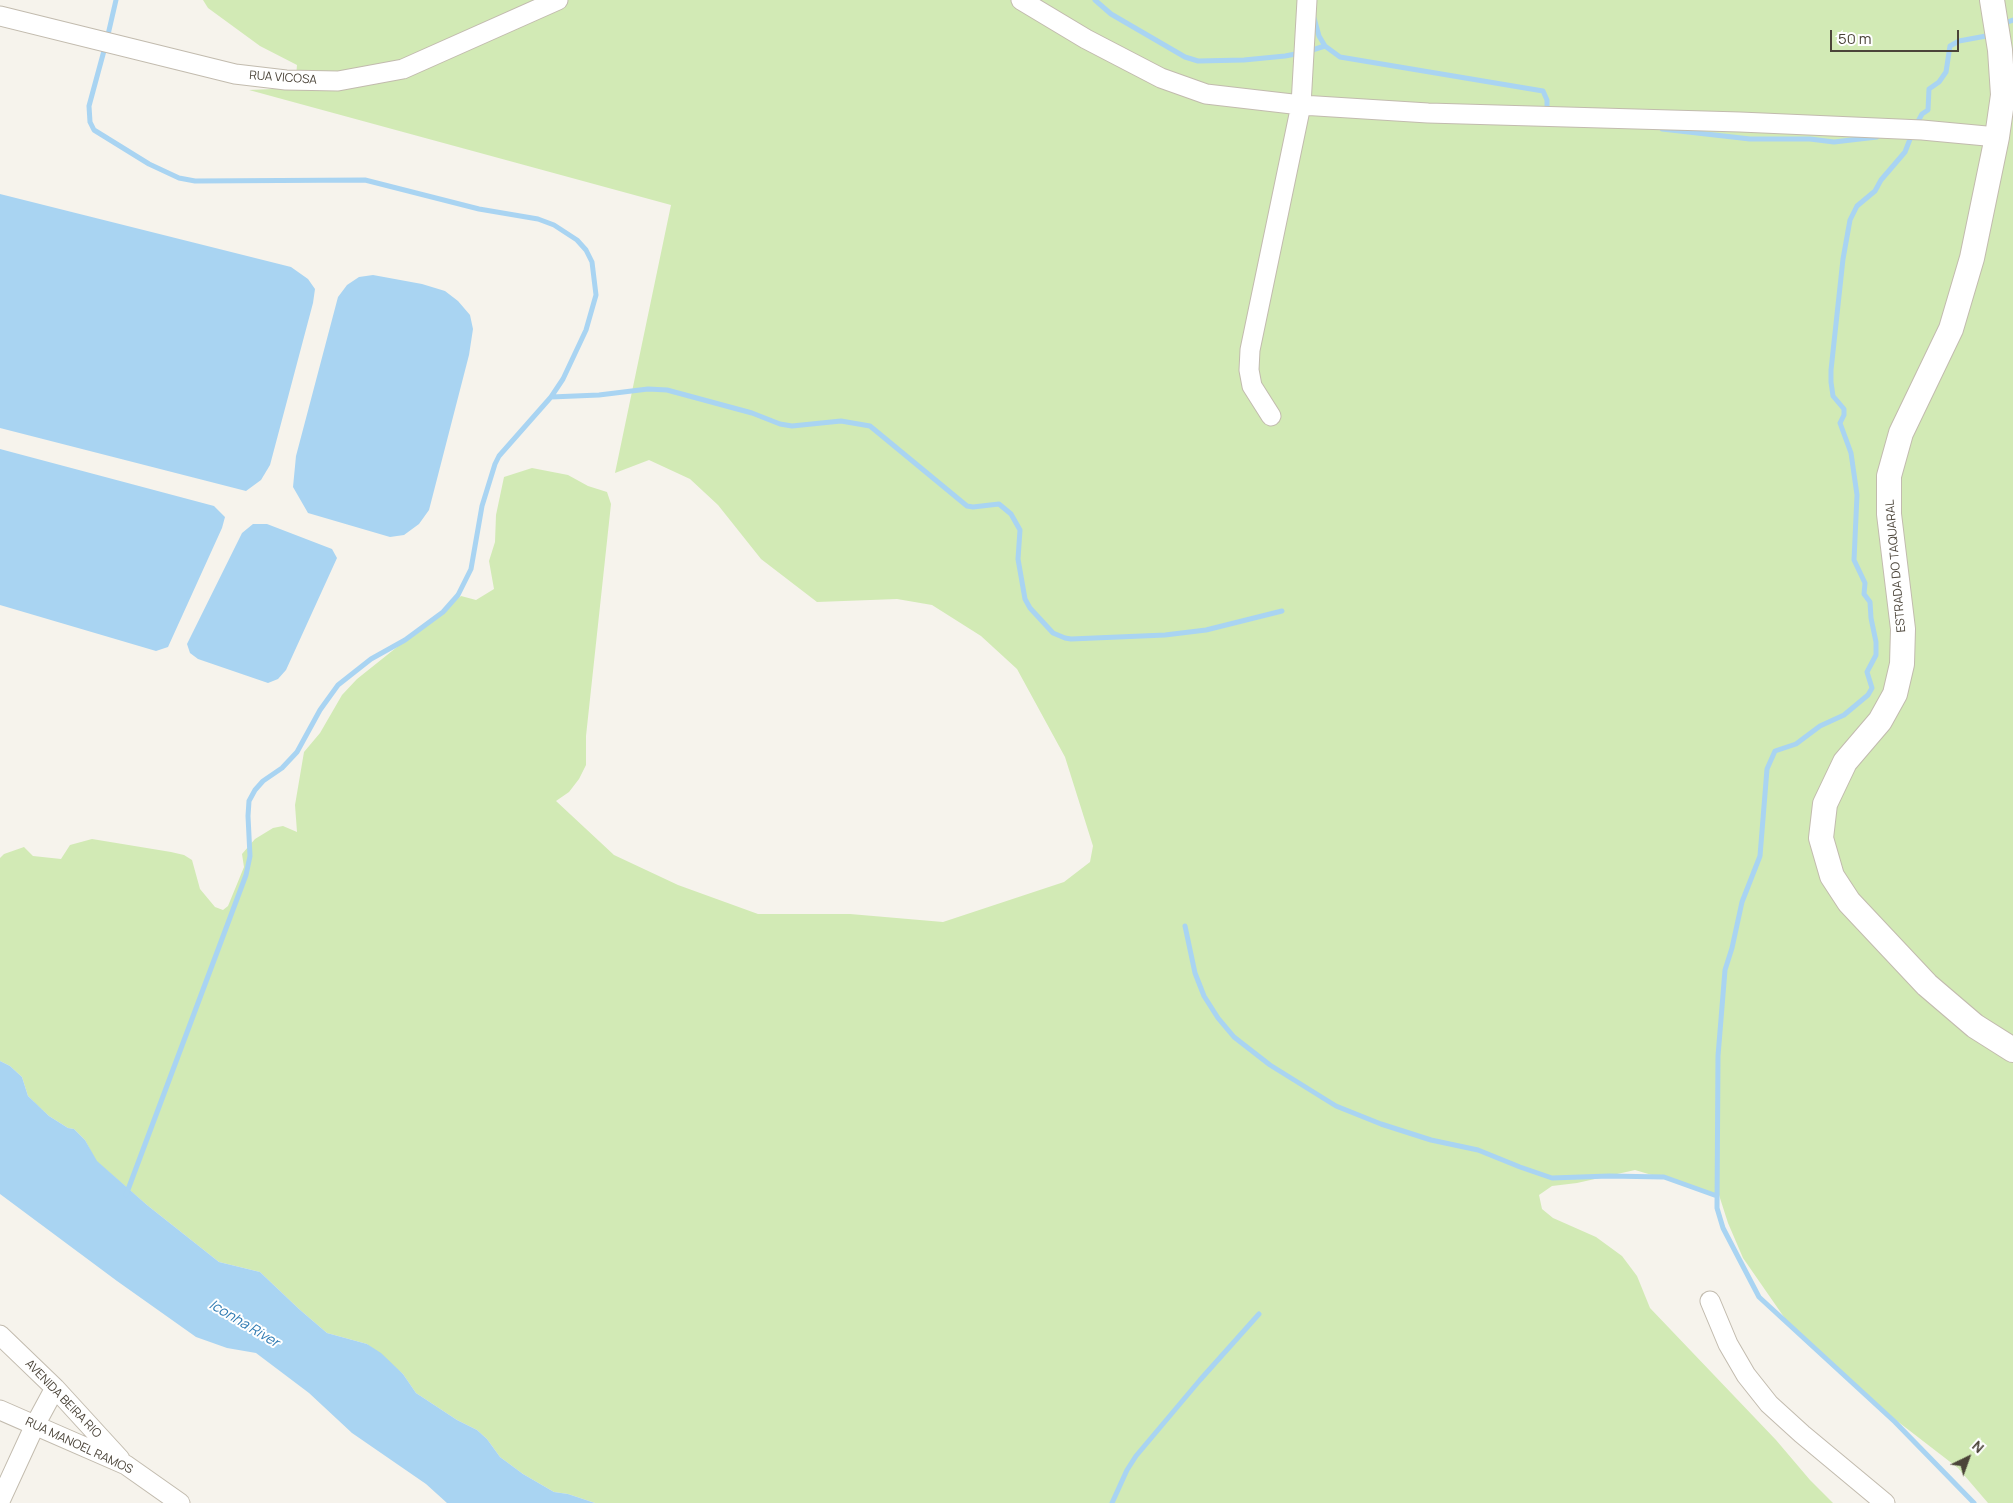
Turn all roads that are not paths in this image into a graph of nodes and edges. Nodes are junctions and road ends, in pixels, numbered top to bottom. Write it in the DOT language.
graph roads {
  1 [pos="558,0"];
  2 [pos="1021,0"];
  3 [pos="1307,0"];
  4 [pos="1992,0"];
  5 [pos="0,16"];
  6 [pos="1301,105"];
  7 [pos="1997,136"];
  8 [pos="1271,416"];
  9 [pos="2013,1050"];
  10 [pos="1710,1301"];
  11 [pos="0,1335"];
  12 [pos="55,1388"];
  13 [pos="0,1410"];
  14 [pos="36,1425"];
  15 [pos="126,1466"];
  16 [pos="0,1501"];
  17 [pos="180,1503"];
  18 [pos="1884,1503"];
  1 -- 5 [label="street, RUA VICOSA"];
  2 -- 6 [label="street"];
  3 -- 6 [label="street"];
  4 -- 7 [label="street, ESTRADA DO TAQUARAL"];
  6 -- 7 [label="street"];
  6 -- 8 [label="street"];
  7 -- 9 [label="street, ESTRADA DO TAQUARAL"];
  10 -- 18 [label="street"];
  11 -- 12 [label="street, AVENIDA BEIRA RIO"];
  12 -- 14 [label="street"];
  12 -- 15 [label="street, AVENIDA BEIRA RIO"];
  13 -- 14 [label="street, RUA MANOEL RAMOS"];
  14 -- 15 [label="street, RUA MANOEL RAMOS"];
  14 -- 16 [label="street"];
  15 -- 17 [label="street, RUA MANOEL RAMOS"];
}
